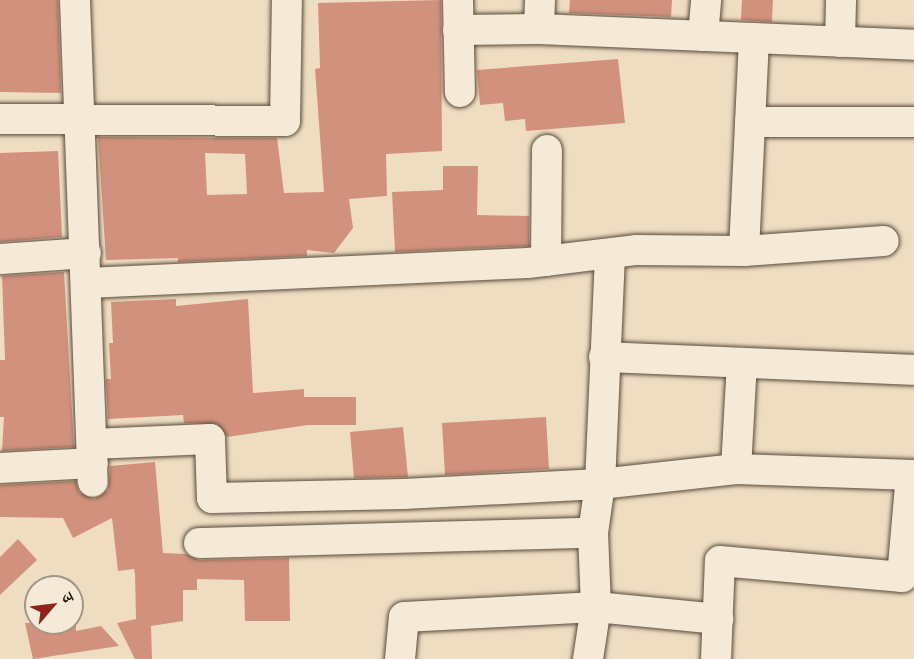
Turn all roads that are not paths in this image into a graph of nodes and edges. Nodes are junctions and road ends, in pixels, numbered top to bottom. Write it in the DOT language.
graph roads {
  1 [pos="75,0"];
  2 [pos="287,0"];
  3 [pos="458,0"];
  4 [pos="540,0"];
  5 [pos="706,0"];
  6 [pos="841,0"];
  7 [pos="539,29"];
  8 [pos="458,30"];
  9 [pos="703,36"];
  10 [pos="754,38"];
  11 [pos="840,42"];
  12 [pos="914,45"];
  13 [pos="460,92"];
  14 [pos="0,119"];
  15 [pos="80,119"];
  16 [pos="750,122"];
  17 [pos="914,122"];
  18 [pos="547,150"];
  19 [pos="884,241"];
  20 [pos="744,251"];
  21 [pos="86,253"];
  22 [pos="610,254"];
  23 [pos="0,259"];
  24 [pos="546,261"];
  25 [pos="87,283"];
  26 [pos="604,357"];
  27 [pos="742,363"];
  28 [pos="914,370"];
  29 [pos="92,463"];
  30 [pos="0,468"];
  31 [pos="736,469"];
  32 [pos="913,475"];
  33 [pos="600,484"];
  34 [pos="593,533"];
  35 [pos="199,543"];
  36 [pos="596,607"];
  37 [pos="718,619"];
  38 [pos="400,659"];
  39 [pos="588,659"];
  40 [pos="716,659"];
  1 -- 15 [label="street"];
  2 -- 15 [label="street"];
  3 -- 8 [label="street"];
  4 -- 7 [label="street"];
  5 -- 9 [label="street"];
  6 -- 11 [label="street"];
  7 -- 8 [label="street"];
  7 -- 9 [label="street"];
  8 -- 13 [label="street"];
  9 -- 10 [label="street"];
  10 -- 11 [label="street"];
  10 -- 16 [label="street"];
  11 -- 12 [label="street"];
  14 -- 15 [label="street"];
  15 -- 21 [label="street"];
  16 -- 17 [label="street"];
  16 -- 20 [label="street"];
  18 -- 24 [label="street"];
  19 -- 20 [label="street"];
  20 -- 22 [label="street"];
  21 -- 23 [label="street"];
  21 -- 25 [label="street"];
  22 -- 24 [label="street"];
  22 -- 26 [label="street"];
  24 -- 25 [label="street"];
  25 -- 29 [label="street"];
  26 -- 27 [label="street"];
  26 -- 33 [label="street"];
  27 -- 28 [label="street"];
  27 -- 31 [label="street"];
  29 -- 30 [label="street"];
  29 -- 33 [label="street"];
  31 -- 32 [label="street"];
  31 -- 33 [label="street"];
  32 -- 37 [label="street"];
  33 -- 34 [label="street"];
  34 -- 35 [label="street"];
  34 -- 36 [label="street"];
  36 -- 37 [label="street"];
  36 -- 38 [label="street"];
  36 -- 39 [label="street"];
  37 -- 40 [label="street"];
}
